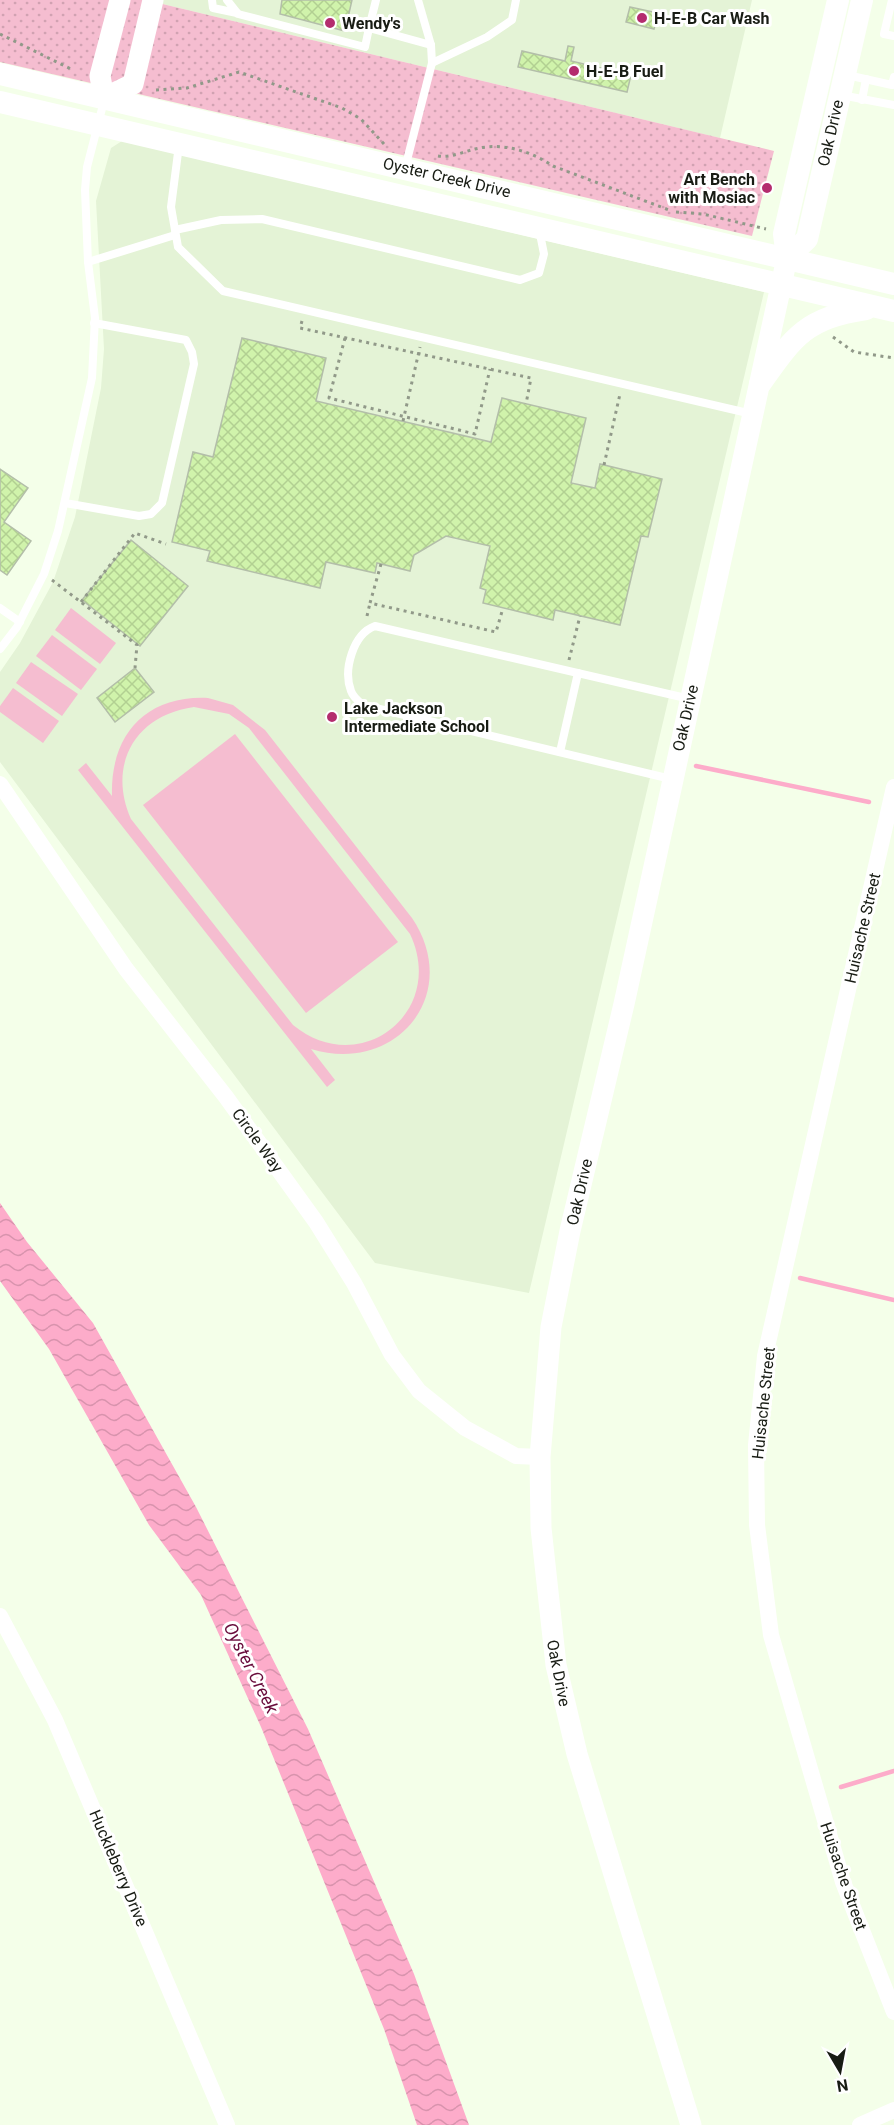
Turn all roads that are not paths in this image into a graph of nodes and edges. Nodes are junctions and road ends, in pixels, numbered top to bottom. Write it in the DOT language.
graph roads {
  1 [pos="120,0"];
  2 [pos="153,0"];
  3 [pos="212,0"];
  4 [pos="227,0"];
  5 [pos="376,0"];
  6 [pos="418,0"];
  7 [pos="516,0"];
  8 [pos="838,0"];
  9 [pos="862,0"];
  10 [pos="892,0"];
  11 [pos="238,14"];
  12 [pos="369,28"];
  13 [pos="894,36"];
  14 [pos="431,45"];
  15 [pos="432,63"];
  16 [pos="0,74"];
  17 [pos="894,76"];
  18 [pos="866,79"];
  19 [pos="834,86"];
  20 [pos="104,98"];
  21 [pos="862,100"];
  22 [pos="0,102"];
  23 [pos="894,105"];
  24 [pos="98,124"];
  25 [pos="179,144"];
  26 [pos="405,168"];
  27 [pos="539,229"];
  28 [pos="175,232"];
  29 [pos="787,258"];
  30 [pos="88,262"];
  31 [pos="781,284"];
  32 [pos="894,284"];
  33 [pos="886,309"];
  34 [pos="94,323"];
  35 [pos="760,384"];
  36 [pos="753,414"];
  37 [pos="65,503"];
  38 [pos="0,609"];
  39 [pos="20,622"];
  40 [pos="0,649"];
  41 [pos="579,673"];
  42 [pos="690,699"];
  43 [pos="560,752"];
  44 [pos="671,778"];
  45 [pos="0,784"];
  46 [pos="894,787"];
  47 [pos="540,1457"];
  48 [pos="0,1616"];
  49 [pos="894,2012"];
  50 [pos="894,2110"];
  51 [pos="227,2125"];
  52 [pos="691,2125"];
  53 [pos="860,2125"];
  1 -- 20 [label="street"];
  2 -- 20 [label="street"];
  3 -- 11 [label="lane"];
  4 -- 11 [label="lane"];
  5 -- 12 [label="lane"];
  6 -- 14 [label="lane"];
  7 -- 15 [label="lane"];
  8 -- 19 [label="main road, Oak Drive"];
  9 -- 19 [label="main road, Oak Drive"];
  10 -- 13 [label="lane"];
  11 -- 12 [label="lane"];
  12 -- 14 [label="lane"];
  14 -- 15 [label="lane"];
  15 -- 26 [label="lane"];
  16 -- 20 [label="main road, Oyster Creek Drive"];
  17 -- 18 [label="lane"];
  18 -- 19 [label="lane"];
  18 -- 21 [label="lane"];
  19 -- 21 [label="lane"];
  19 -- 29 [label="main road, Oak Drive"];
  20 -- 24 [label="lane"];
  20 -- 26 [label="main road, Oyster Creek Drive"];
  21 -- 23 [label="lane"];
  22 -- 24 [label="main road, Oyster Creek Drive"];
  24 -- 25 [label="main road, Oyster Creek Drive"];
  24 -- 30 [label="lane"];
  25 -- 27 [label="main road, Oyster Creek Drive"];
  25 -- 28 [label="lane"];
  26 -- 29 [label="main road, Oyster Creek Drive"];
  27 -- 28 [label="lane"];
  27 -- 31 [label="main road, Oyster Creek Drive"];
  28 -- 30 [label="lane"];
  28 -- 36 [label="lane"];
  29 -- 31 [label="street, Oak Drive"];
  29 -- 32 [label="main road, Oyster Creek Drive"];
  30 -- 34 [label="lane"];
  31 -- 33 [label="main road, Oyster Creek Drive"];
  31 -- 35 [label="street, Oak Drive"];
  33 -- 35 [label="main road"];
  34 -- 37 [label="lane"];
  34 -- 37 [label="lane"];
  35 -- 36 [label="street, Oak Drive"];
  36 -- 42 [label="street, Oak Drive"];
  37 -- 39 [label="lane"];
  38 -- 39 [label="lane"];
  39 -- 40 [label="lane"];
  41 -- 42 [label="lane"];
  41 -- 43 [label="lane"];
  41 -- 43 [label="lane"];
  42 -- 44 [label="street, Oak Drive"];
  43 -- 44 [label="lane"];
  44 -- 47 [label="street, Oak Drive"];
  45 -- 47 [label="street, Circle Way"];
  46 -- 49 [label="street, Huisache Street"];
  47 -- 52 [label="street, Oak Drive"];
  48 -- 51 [label="street, Huckleberry Drive"];
  50 -- 53 [label="street"];
}
